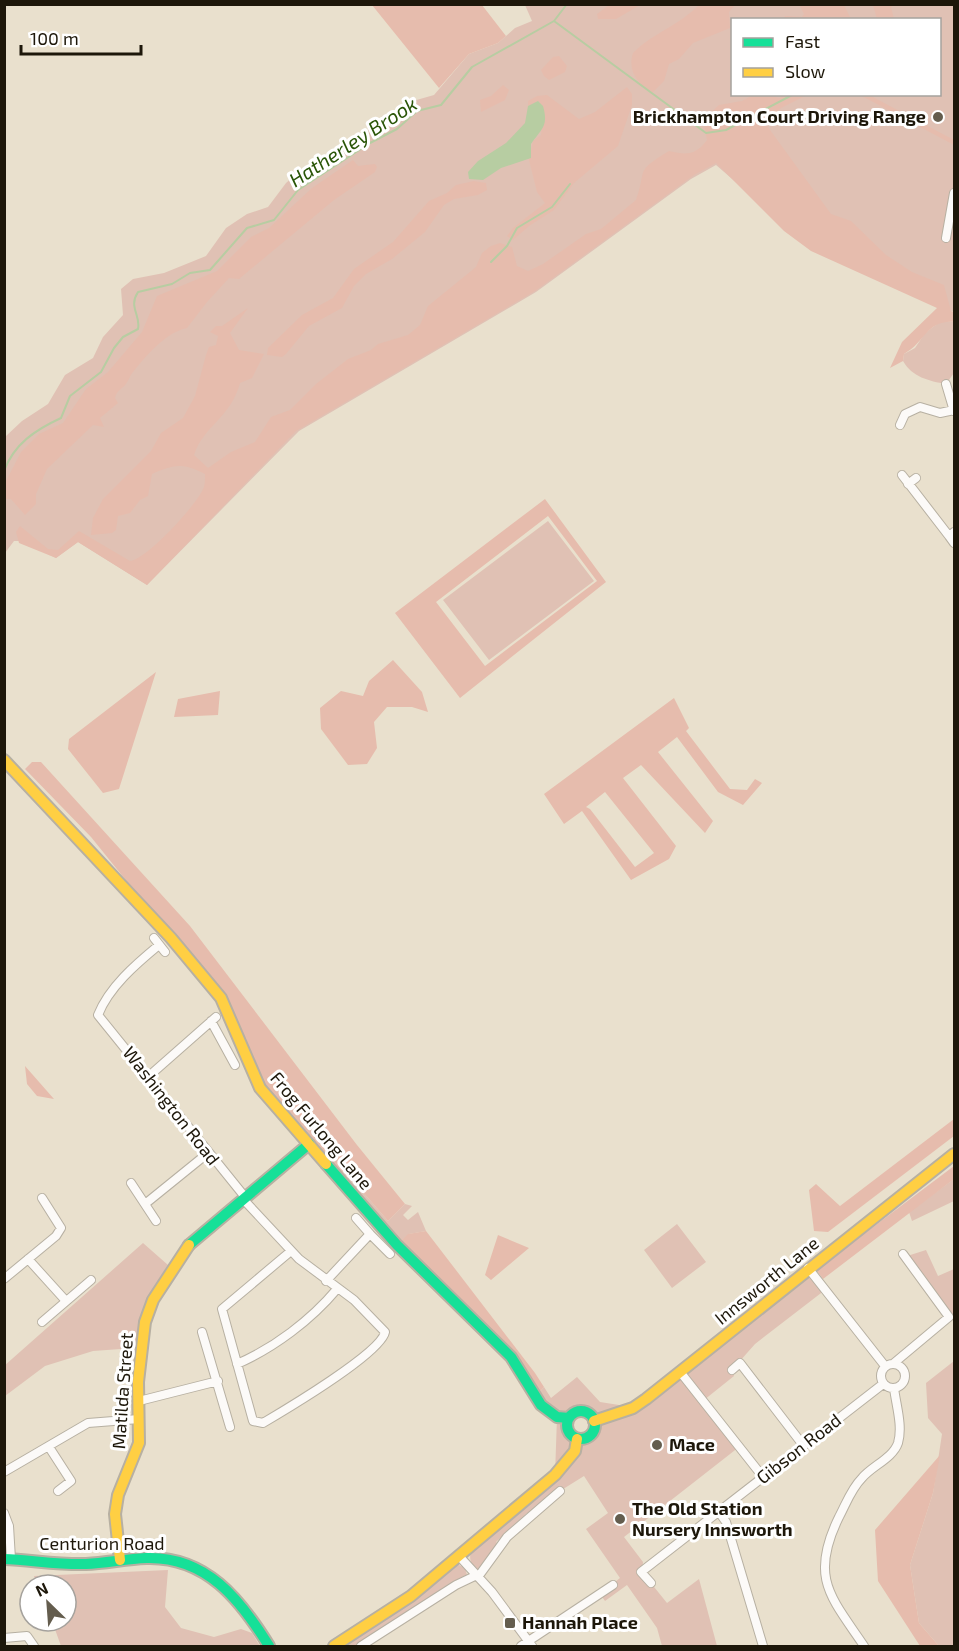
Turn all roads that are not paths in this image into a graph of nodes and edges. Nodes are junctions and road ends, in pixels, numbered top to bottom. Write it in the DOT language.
graph roads {
  1 [pos="954,193"];
  2 [pos="946,238"];
  3 [pos="946,384"];
  4 [pos="954,411"];
  5 [pos="900,425"];
  6 [pos="902,475"];
  7 [pos="916,478"];
  8 [pos="908,484"];
  9 [pos="952,534"];
  10 [pos="954,543"];
  11 [pos="4,760"];
  12 [pos="165,952"];
  13 [pos="235,1065"];
  14 [pos="149,1076"];
  15 [pos="309,1144"];
  16 [pos="208,1154"];
  17 [pos="954,1154"];
  18 [pos="131,1183"];
  19 [pos="42,1198"];
  20 [pos="244,1198"];
  21 [pos="145,1204"];
  22 [pos="356,1218"];
  23 [pos="156,1221"];
  24 [pos="370,1234"];
  25 [pos="291,1251"];
  26 [pos="390,1254"];
  27 [pos="903,1254"];
  28 [pos="28,1259"];
  29 [pos="808,1268"];
  30 [pos="4,1279"];
  31 [pos="91,1280"];
  32 [pos="326,1281"];
  33 [pos="337,1289"];
  34 [pos="66,1301"];
  35 [pos="42,1322"];
  36 [pos="202,1332"];
  37 [pos="894,1363"];
  38 [pos="237,1364"];
  39 [pos="885,1366"];
  40 [pos="732,1370"];
  41 [pos="681,1373"];
  42 [pos="218,1381"];
  43 [pos="883,1384"];
  44 [pos="894,1388"];
  45 [pos="139,1401"];
  46 [pos="568,1418"];
  47 [pos="139,1419"];
  48 [pos="594,1421"];
  49 [pos="230,1427"];
  50 [pos="577,1439"];
  51 [pos="803,1445"];
  52 [pos="49,1447"];
  53 [pos="4,1472"];
  54 [pos="763,1476"];
  55 [pos="58,1491"];
  56 [pos="560,1491"];
  57 [pos="719,1512"];
  58 [pos="4,1513"];
  59 [pos="459,1556"];
  60 [pos="8,1559"];
  61 [pos="120,1560"];
  62 [pos="641,1572"];
  63 [pos="477,1576"];
  64 [pos="633,1577"];
  65 [pos="651,1583"];
  66 [pos="594,1585"];
  67 [pos="613,1585"];
  68 [pos="600,1594"];
  69 [pos="4,1638"];
  70 [pos="531,1644"];
  71 [pos="34,1647"];
  72 [pos="269,1647"];
  73 [pos="334,1647"];
  74 [pos="361,1647"];
  75 [pos="521,1647"];
  76 [pos="763,1647"];
  77 [pos="864,1647"];
  1 -- 2 [label="street"];
  3 -- 4 [label="street"];
  4 -- 5 [label="street"];
  6 -- 8 [label="street"];
  7 -- 8 [label="street"];
  8 -- 9 [label="street"];
  9 -- 10 [label="street"];
  11 -- 15 [label="street, Frog Furlong Lane"];
  12 -- 14 [label="street, Washington Road"];
  13 -- 14 [label="street"];
  14 -- 16 [label="street, Washington Road"];
  15 -- 20 [label="street, Matilda Street"];
  15 -- 46 [label="street, Frog Furlong Lane"];
  16 -- 20 [label="street, Washington Road"];
  16 -- 21 [label="street"];
  17 -- 29 [label="street, Innsworth Lane"];
  18 -- 21 [label="street"];
  19 -- 28 [label="street"];
  20 -- 25 [label="street, Washington Road"];
  20 -- 45 [label="street, Matilda Street"];
  21 -- 23 [label="street"];
  22 -- 24 [label="street"];
  24 -- 26 [label="street"];
  24 -- 32 [label="street"];
  25 -- 32 [label="street, Washington Road"];
  25 -- 38 [label="street"];
  27 -- 37 [label="street"];
  28 -- 30 [label="street"];
  28 -- 34 [label="street"];
  29 -- 39 [label="street"];
  29 -- 41 [label="street, Innsworth Lane"];
  31 -- 34 [label="street"];
  32 -- 33 [label="street, Washington Road"];
  33 -- 38 [label="street"];
  33 -- 38 [label="street, Washington Road"];
  34 -- 35 [label="street"];
  36 -- 42 [label="street"];
  37 -- 39 [label="street"];
  37 -- 44 [label="street"];
  39 -- 43 [label="street"];
  40 -- 51 [label="street"];
  41 -- 48 [label="street, Innsworth Lane"];
  41 -- 54 [label="street"];
  42 -- 45 [label="street"];
  42 -- 49 [label="street"];
  43 -- 44 [label="street"];
  43 -- 51 [label="street, Gibson Road"];
  44 -- 77 [label="street"];
  45 -- 47 [label="street, Matilda Street"];
  46 -- 48 [label="street"];
  46 -- 50 [label="street"];
  47 -- 52 [label="street"];
  47 -- 61 [label="street, Matilda Street"];
  48 -- 50 [label="street"];
  50 -- 59 [label="street"];
  51 -- 54 [label="street, Gibson Road"];
  52 -- 53 [label="street"];
  52 -- 55 [label="street"];
  54 -- 57 [label="street, Gibson Road"];
  56 -- 63 [label="street"];
  57 -- 62 [label="street, Gibson Road"];
  57 -- 76 [label="street"];
  58 -- 60 [label="street"];
  59 -- 63 [label="street"];
  59 -- 73 [label="street"];
  60 -- 61 [label="street, Centurion Road"];
  61 -- 72 [label="street, Centurion Road"];
  62 -- 64 [label="street, Gibson Road"];
  62 -- 65 [label="street"];
  63 -- 70 [label="street"];
  63 -- 74 [label="street"];
  66 -- 68 [label="street"];
  67 -- 68 [label="street"];
  68 -- 70 [label="street"];
  69 -- 71 [label="street"];
  70 -- 75 [label="street"];
}
